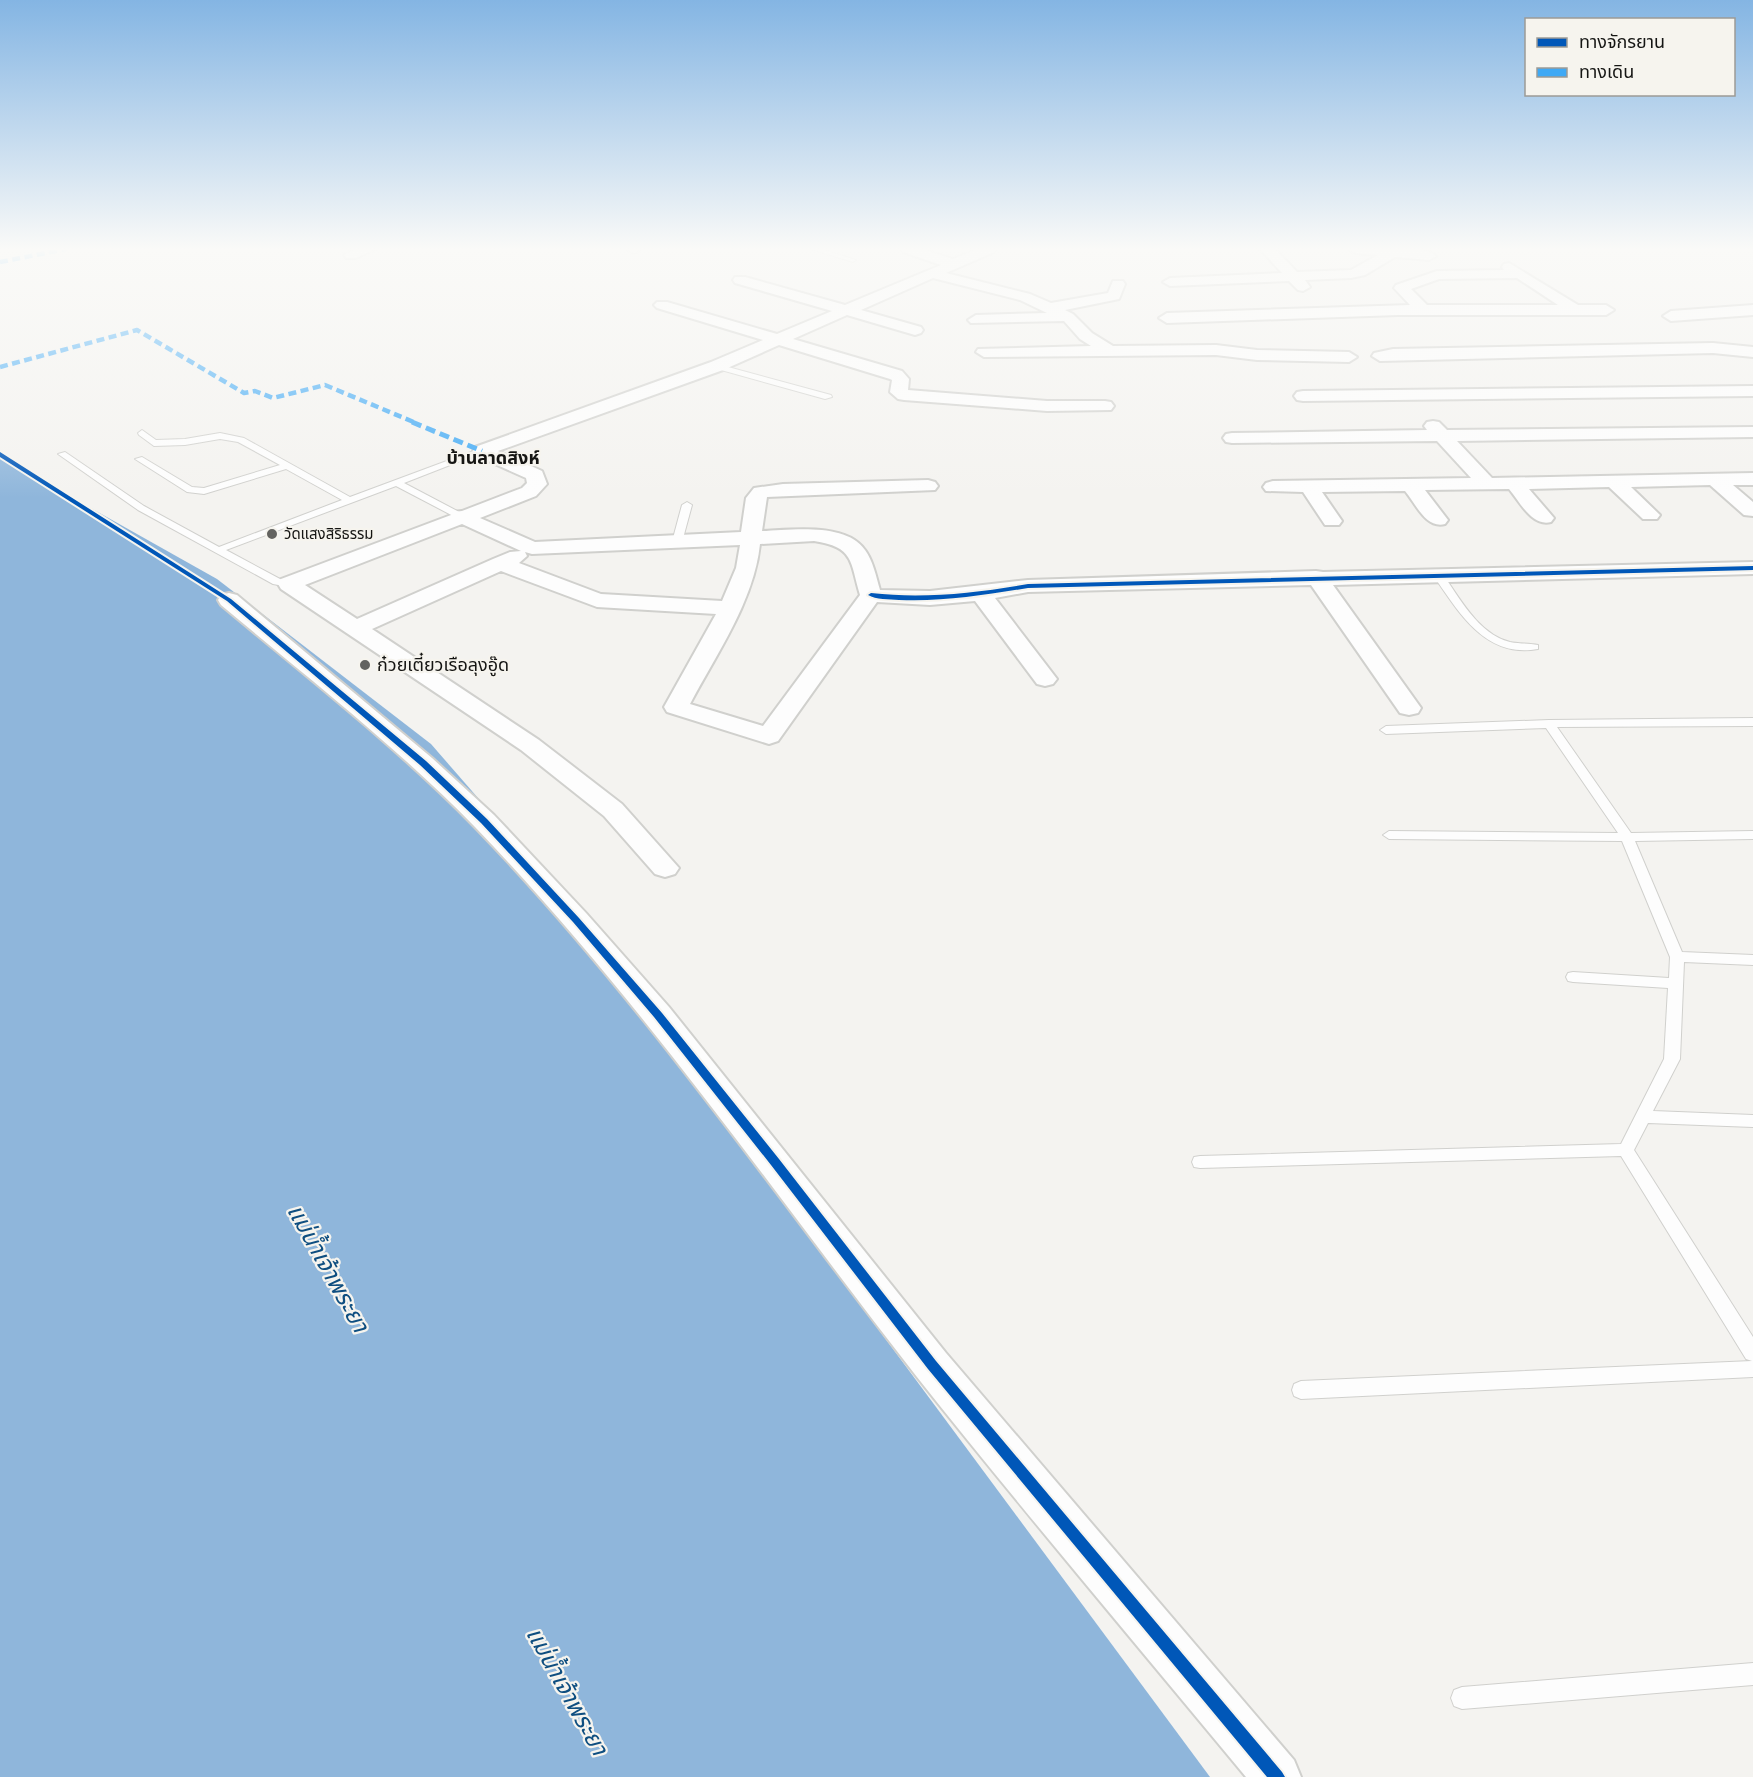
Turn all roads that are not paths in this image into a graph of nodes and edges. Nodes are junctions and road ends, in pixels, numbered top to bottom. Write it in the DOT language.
graph roads {
  1 [pos="749,332"];
  2 [pos="797,332"];
  3 [pos="1082,332"];
  4 [pos="777,341"];
  5 [pos="1551,350"];
  6 [pos="1110,351"];
  7 [pos="984,352"];
  8 [pos="1753,352"];
  9 [pos="1566,364"];
  10 [pos="717,366"];
  11 [pos="1379,367"];
  12 [pos="1581,378"];
  13 [pos="1753,391"];
  14 [pos="1595,392"];
  15 [pos="1403,395"];
  16 [pos="1303,396"];
  17 [pos="828,397"];
  18 [pos="1105,406"];
  19 [pos="1753,432"];
  20 [pos="142,433"];
  21 [pos="1441,435"];
  22 [pos="1232,438"];
  23 [pos="482,451"];
  24 [pos="62,454"];
  25 [pos="140,459"];
  26 [pos="288,466"];
  27 [pos="1714,479"];
  28 [pos="1753,479"];
  29 [pos="1614,481"];
  30 [pos="397,483"];
  31 [pos="1486,483"];
  32 [pos="1514,483"];
  33 [pos="1411,485"];
  34 [pos="928,486"];
  35 [pos="1308,486"];
  36 [pos="1273,487"];
  37 [pos="350,501"];
  38 [pos="687,505"];
  39 [pos="1751,512"];
  40 [pos="1650,515"];
  41 [pos="460,516"];
  42 [pos="1544,518"];
  43 [pos="1332,520"];
  44 [pos="1438,520"];
  45 [pos="751,538"];
  46 [pos="677,542"];
  47 [pos="223,548"];
  48 [pos="532,549"];
  49 [pos="500,563"];
  50 [pos="1753,568"];
  51 [pos="1438,575"];
  52 [pos="1316,577"];
  53 [pos="289,584"];
  54 [pos="871,595"];
  55 [pos="982,595"];
  56 [pos="229,600"];
  57 [pos="730,608"];
  58 [pos="354,629"];
  59 [pos="1534,647"];
  60 [pos="1045,679"];
  61 [pos="1409,708"];
  62 [pos="1753,722"];
  63 [pos="1549,724"];
  64 [pos="1386,730"];
  65 [pos="1389,835"];
  66 [pos="1753,835"];
  67 [pos="1627,837"];
  68 [pos="665,868"];
  69 [pos="1677,957"];
  70 [pos="1753,960"];
  71 [pos="1573,977"];
  72 [pos="1676,984"];
  73 [pos="1642,1117"];
  74 [pos="1753,1121"];
  75 [pos="1626,1150"];
  76 [pos="1200,1162"];
  77 [pos="1753,1353"];
  78 [pos="1753,1369"];
  79 [pos="1301,1390"];
  80 [pos="1753,1674"];
  81 [pos="1462,1698"];
  82 [pos="1277,1777"];
  1 -- 4 [label="street"];
  2 -- 4 [label="street"];
  3 -- 6 [label="street"];
  4 -- 10 [label="street"];
  4 -- 18 [label="street"];
  5 -- 8 [label="street"];
  5 -- 9 [label="street"];
  5 -- 11 [label="street"];
  6 -- 7 [label="street"];
  6 -- 11 [label="street"];
  10 -- 17 [label="lane"];
  10 -- 23 [label="street"];
  11 -- 15 [label="street"];
  12 -- 14 [label="street"];
  13 -- 14 [label="street"];
  14 -- 15 [label="street"];
  15 -- 16 [label="street"];
  15 -- 21 [label="street"];
  19 -- 21 [label="street"];
  20 -- 26 [label="lane"];
  21 -- 22 [label="street"];
  21 -- 31 [label="street"];
  23 -- 30 [label="lane"];
  23 -- 41 [label="street"];
  24 -- 53 [label="lane"];
  25 -- 26 [label="lane"];
  26 -- 37 [label="lane"];
  27 -- 28 [label="street"];
  27 -- 29 [label="street"];
  27 -- 39 [label="street"];
  29 -- 32 [label="street"];
  29 -- 40 [label="street"];
  30 -- 37 [label="lane"];
  30 -- 41 [label="lane"];
  31 -- 32 [label="street"];
  31 -- 33 [label="street"];
  32 -- 42 [label="street"];
  33 -- 35 [label="street"];
  33 -- 44 [label="street"];
  34 -- 45 [label="street"];
  35 -- 36 [label="street"];
  35 -- 43 [label="street"];
  37 -- 47 [label="lane"];
  38 -- 46 [label="lane"];
  41 -- 48 [label="street"];
  41 -- 53 [label="street"];
  45 -- 46 [label="street"];
  45 -- 54 [label="street"];
  45 -- 57 [label="street"];
  46 -- 48 [label="street"];
  48 -- 49 [label="street"];
  49 -- 57 [label="street"];
  49 -- 58 [label="street"];
  50 -- 51 [label="street"];
  51 -- 52 [label="street"];
  51 -- 59 [label="lane"];
  52 -- 55 [label="street"];
  52 -- 61 [label="street"];
  53 -- 58 [label="street"];
  54 -- 55 [label="street"];
  54 -- 57 [label="street"];
  55 -- 60 [label="street"];
  56 -- 82 [label="street"];
  58 -- 68 [label="street"];
  62 -- 63 [label="lane"];
  63 -- 64 [label="lane"];
  63 -- 67 [label="lane"];
  65 -- 67 [label="lane"];
  66 -- 67 [label="lane"];
  67 -- 69 [label="lane"];
  69 -- 70 [label="lane"];
  69 -- 72 [label="lane"];
  71 -- 72 [label="lane"];
  72 -- 73 [label="lane"];
  73 -- 74 [label="lane"];
  73 -- 75 [label="lane"];
  75 -- 76 [label="lane"];
  75 -- 77 [label="lane"];
  78 -- 79 [label="lane"];
  80 -- 81 [label="lane"];
}
